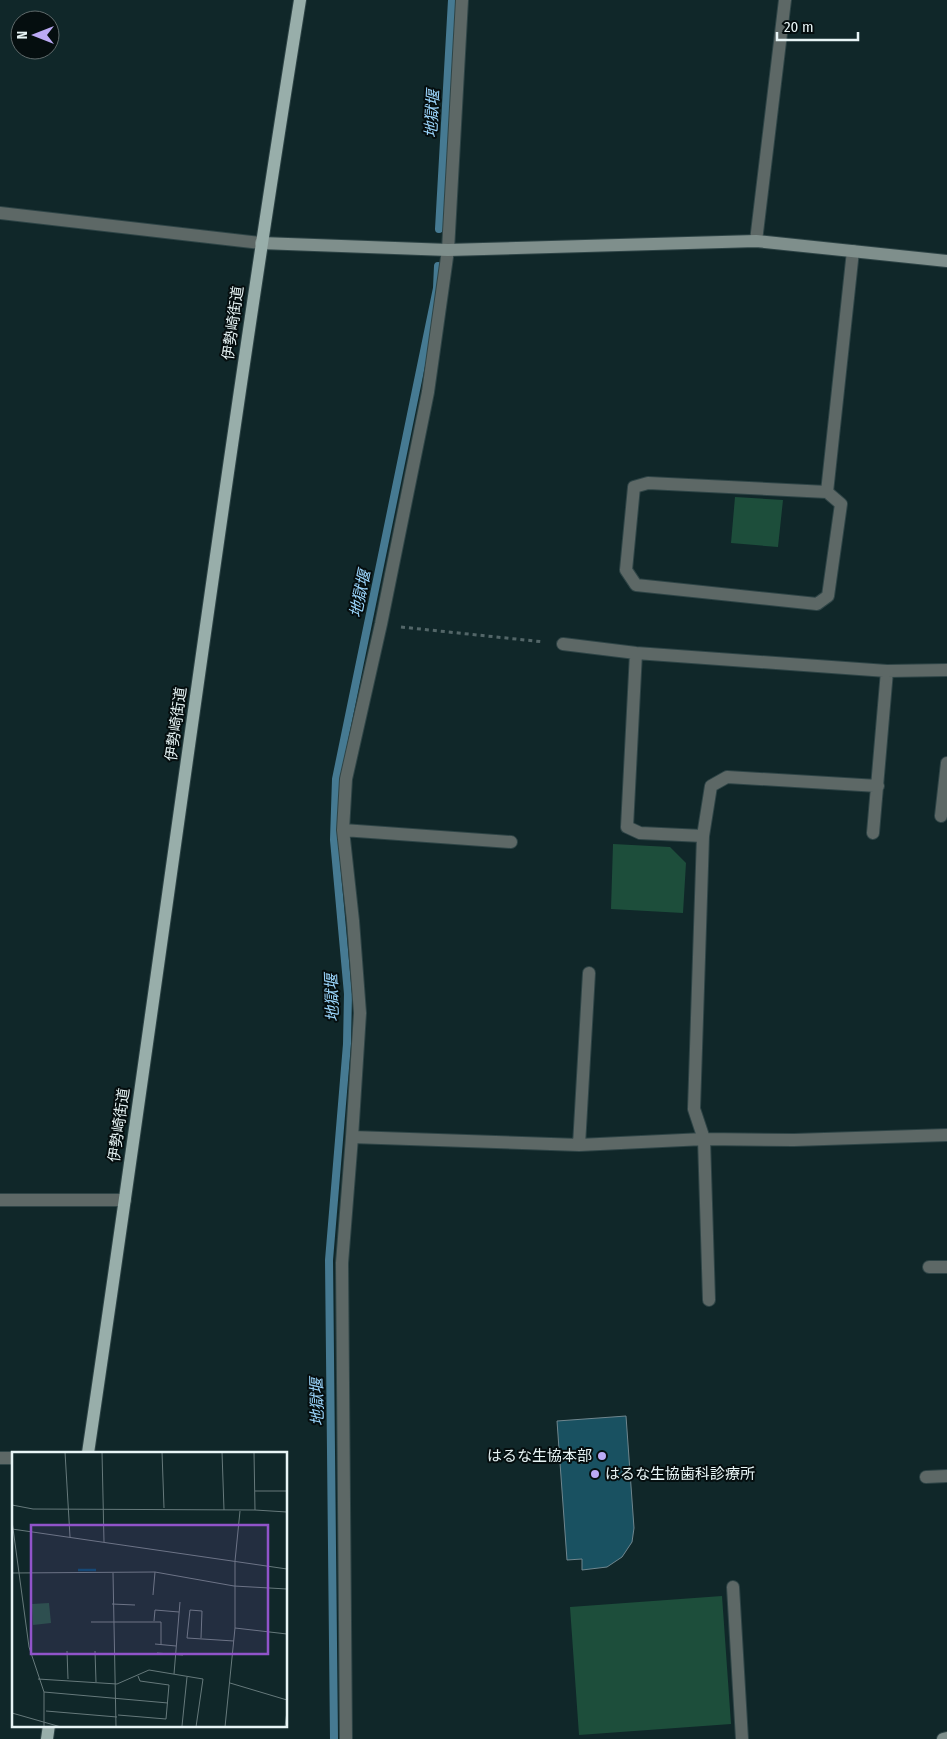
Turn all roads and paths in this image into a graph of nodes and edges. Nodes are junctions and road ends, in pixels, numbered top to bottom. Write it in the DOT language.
graph roads {
  1 [pos="300,0"];
  2 [pos="462,0"];
  3 [pos="785,0"];
  4 [pos="0,213"];
  5 [pos="756,241"];
  6 [pos="261,243"];
  7 [pos="448,250"];
  8 [pos="853,251"];
  9 [pos="947,261"];
  10 [pos="827,492"];
  11 [pos="381,624"];
  12 [pos="563,644"];
  13 [pos="636,654"];
  14 [pos="947,670"];
  15 [pos="887,671"];
  16 [pos="947,763"];
  17 [pos="878,786"];
  18 [pos="941,816"];
  19 [pos="343,830"];
  20 [pos="873,833"];
  21 [pos="703,836"];
  22 [pos="511,842"];
  23 [pos="589,973"];
  24 [pos="947,1135"];
  25 [pos="352,1137"];
  26 [pos="704,1139"];
  27 [pos="579,1146"];
  28 [pos="0,1200"];
  29 [pos="125,1200"];
  30 [pos="947,1266"];
  31 [pos="929,1267"];
  32 [pos="709,1300"];
  33 [pos="88,1452"];
  34 [pos="947,1476"];
  35 [pos="926,1477"];
  36 [pos="733,1587"];
  37 [pos="49,1726"];
  38 [pos="947,1738"];
  39 [pos="47,1739"];
  40 [pos="346,1739"];
  41 [pos="742,1739"];
  42 [pos="943,1739"];
  1 -- 6 [label="main road, 伊勢崎街道"];
  2 -- 7 [label="street"];
  3 -- 5 [label="street"];
  4 -- 6 [label="street"];
  5 -- 7 [label="street"];
  5 -- 8 [label="street"];
  6 -- 7 [label="street"];
  6 -- 29 [label="main road, 伊勢崎街道"];
  7 -- 11 [label="street"];
  8 -- 9 [label="street"];
  8 -- 10 [label="street"];
  10 -- 10 [label="street"];
  11 -- 12 [label="path"];
  11 -- 19 [label="street"];
  12 -- 13 [label="street"];
  13 -- 15 [label="street"];
  13 -- 21 [label="street"];
  14 -- 15 [label="street"];
  15 -- 17 [label="street"];
  16 -- 18 [label="street"];
  17 -- 20 [label="street"];
  17 -- 21 [label="street"];
  19 -- 22 [label="street"];
  19 -- 25 [label="street"];
  21 -- 26 [label="street"];
  23 -- 27 [label="street"];
  24 -- 26 [label="street"];
  25 -- 27 [label="street"];
  25 -- 40 [label="street"];
  26 -- 27 [label="street"];
  26 -- 32 [label="street"];
  28 -- 29 [label="street"];
  29 -- 33 [label="main road, 伊勢崎街道"];
  30 -- 31 [label="street"];
  34 -- 35 [label="street"];
  36 -- 41 [label="street"];
  37 -- 39 [label="main road"];
  38 -- 42 [label="street"];
}
